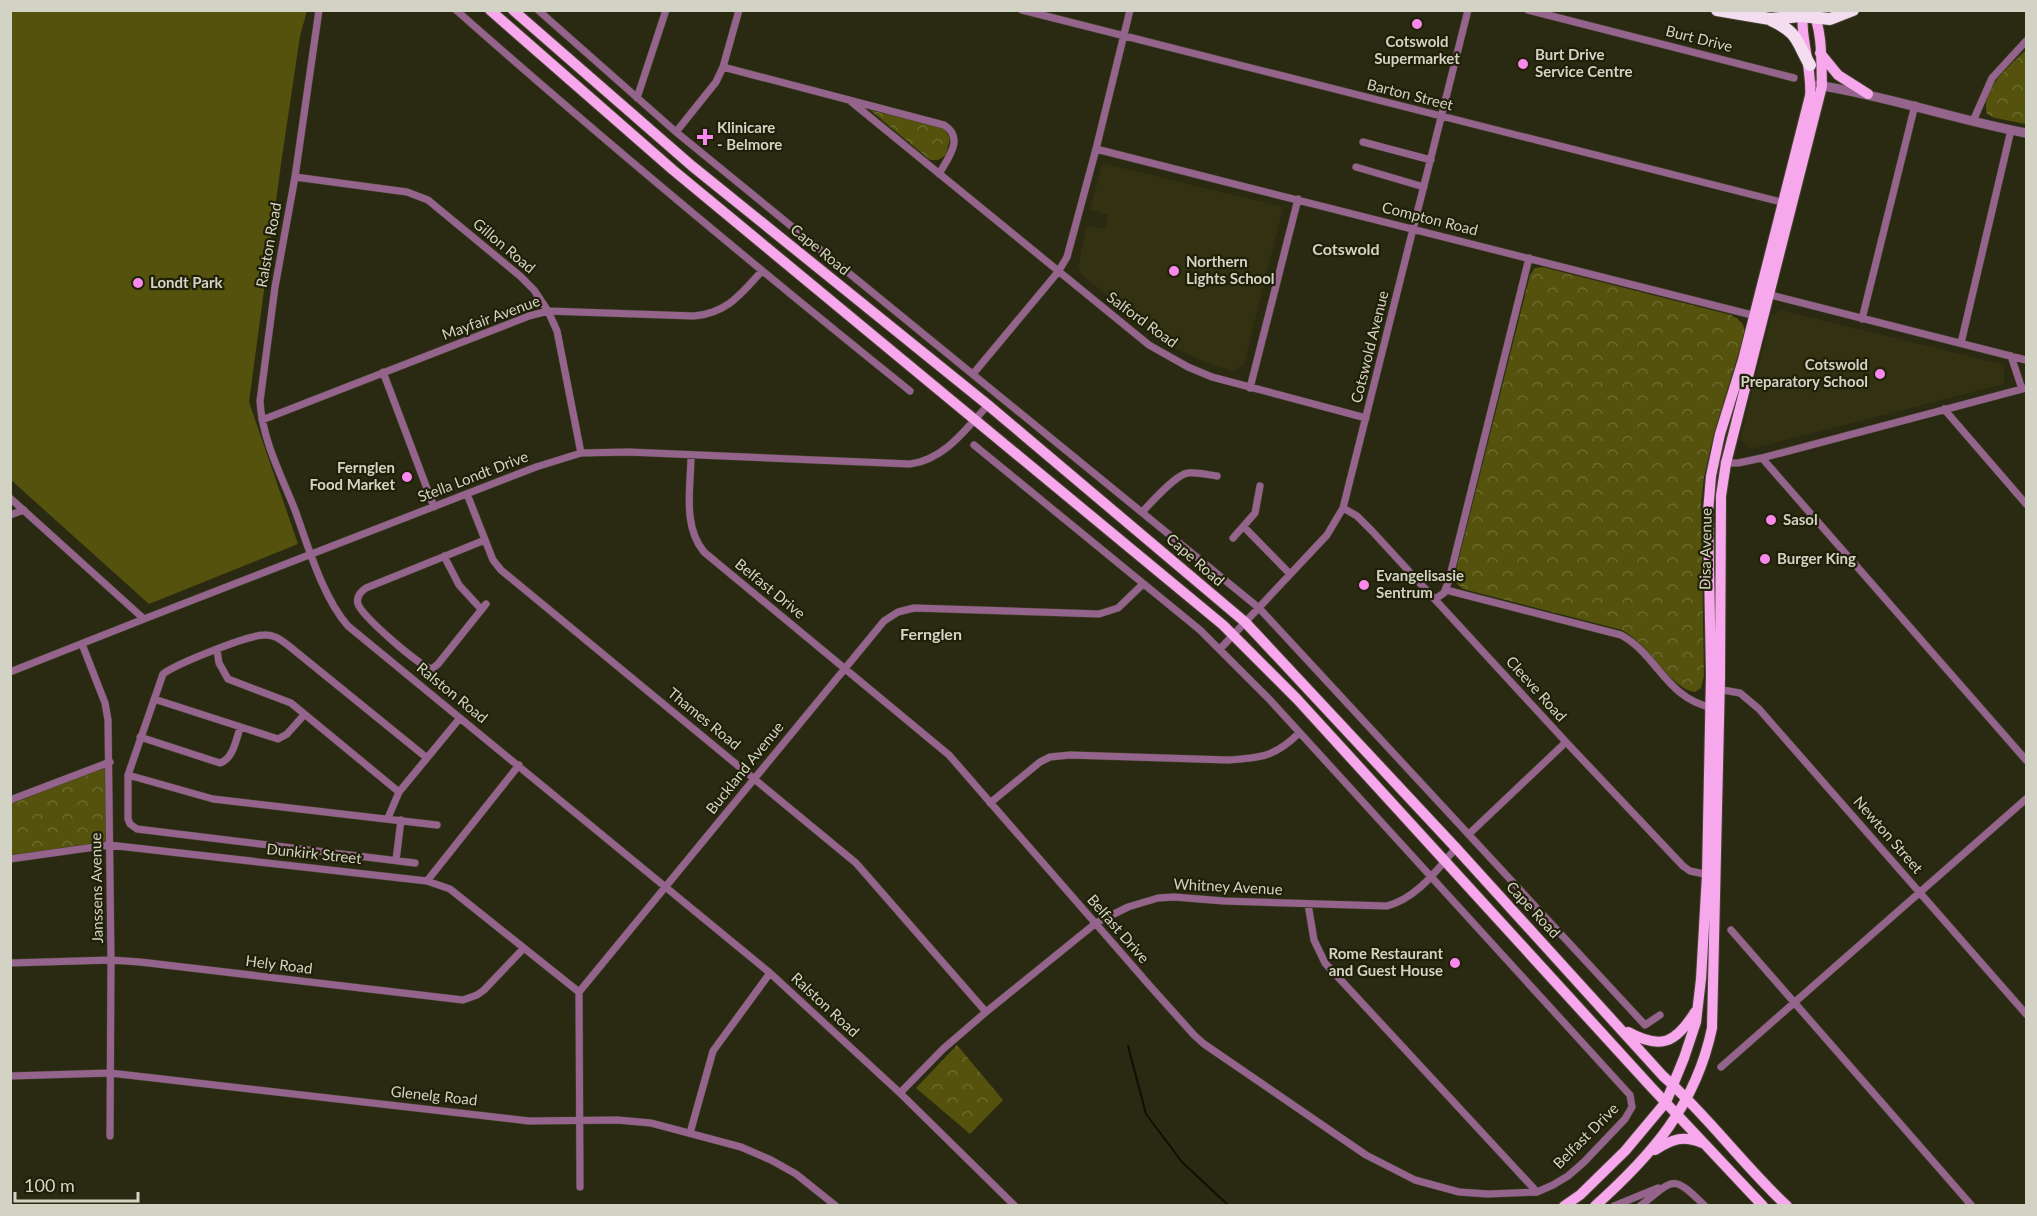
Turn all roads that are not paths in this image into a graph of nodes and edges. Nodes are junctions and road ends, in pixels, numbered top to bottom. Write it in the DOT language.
graph roads {
  1 [pos="320,10"];
  2 [pos="456,10"];
  3 [pos="490,10"];
  4 [pos="513,10"];
  5 [pos="538,10"];
  6 [pos="666,10"];
  7 [pos="739,10"];
  8 [pos="1022,10"];
  9 [pos="1130,10"];
  10 [pos="1468,10"];
  11 [pos="1528,10"];
  12 [pos="1717,10"];
  13 [pos="1853,10"];
  14 [pos="1809,14"];
  15 [pos="1770,19"];
  16 [pos="1123,36"];
  17 [pos="2026,41"];
  18 [pos="1820,53"];
  19 [pos="1810,65"];
  20 [pos="723,67"];
  21 [pos="1794,78"];
  22 [pos="1816,85"];
  23 [pos="1868,94"];
  24 [pos="637,98"];
  25 [pos="849,100"];
  26 [pos="1915,105"];
  27 [pos="1442,116"];
  28 [pos="1973,121"];
  29 [pos="2011,130"];
  30 [pos="676,132"];
  31 [pos="2026,133"];
  32 [pos="1363,142"];
  33 [pos="666,144"];
  34 [pos="1096,149"];
  35 [pos="656,155"];
  36 [pos="1431,160"];
  37 [pos="1356,167"];
  38 [pos="939,174"];
  39 [pos="295,177"];
  40 [pos="1424,187"];
  41 [pos="1298,199"];
  42 [pos="1787,203"];
  43 [pos="1414,229"];
  44 [pos="1529,258"];
  45 [pos="762,272"];
  46 [pos="1058,272"];
  47 [pos="1765,293"];
  48 [pos="548,311"];
  49 [pos="1758,316"];
  50 [pos="1862,319"];
  51 [pos="1961,343"];
  52 [pos="2011,356"];
  53 [pos="2026,360"];
  54 [pos="383,372"];
  55 [pos="973,374"];
  56 [pos="1250,388"];
  57 [pos="2024,388"];
  58 [pos="909,391"];
  59 [pos="988,405"];
  60 [pos="1944,409"];
  61 [pos="1366,418"];
  62 [pos="975,419"];
  63 [pos="262,420"];
  64 [pos="974,445"];
  65 [pos="581,453"];
  66 [pos="691,455"];
  67 [pos="1762,458"];
  68 [pos="1714,461"];
  69 [pos="1726,463"];
  70 [pos="1217,476"];
  71 [pos="1260,486"];
  72 [pos="467,494"];
  73 [pos="10,498"];
  74 [pos="2026,504"];
  75 [pos="434,507"];
  76 [pos="1343,508"];
  77 [pos="24,510"];
  78 [pos="1142,512"];
  79 [pos="10,515"];
  80 [pos="1244,527"];
  81 [pos="1233,538"];
  82 [pos="485,540"];
  83 [pos="311,553"];
  84 [pos="444,556"];
  85 [pos="1290,574"];
  86 [pos="1143,584"];
  87 [pos="1446,590"];
  88 [pos="1435,599"];
  89 [pos="1259,608"];
  90 [pos="144,619"];
  91 [pos="1245,622"];
  92 [pos="1233,634"];
  93 [pos="82,644"];
  94 [pos="1220,649"];
  95 [pos="217,650"];
  96 [pos="845,668"];
  97 [pos="10,672"];
  98 [pos="1715,688"];
  99 [pos="154,699"];
  100 [pos="1715,708"];
  101 [pos="304,715"];
  102 [pos="460,718"];
  103 [pos="240,728"];
  104 [pos="1299,733"];
  105 [pos="140,737"];
  106 [pos="1566,742"];
  107 [pos="427,758"];
  108 [pos="2026,760"];
  109 [pos="110,762"];
  110 [pos="519,765"];
  111 [pos="128,775"];
  112 [pos="754,777"];
  113 [pos="399,792"];
  114 [pos="2026,799"];
  115 [pos="10,800"];
  116 [pos="990,803"];
  117 [pos="388,818"];
  118 [pos="401,820"];
  119 [pos="438,825"];
  120 [pos="1469,834"];
  121 [pos="109,845"];
  122 [pos="1456,848"];
  123 [pos="10,859"];
  124 [pos="396,860"];
  125 [pos="415,862"];
  126 [pos="1444,862"];
  127 [pos="1711,875"];
  128 [pos="1430,878"];
  129 [pos="427,880"];
  130 [pos="666,886"];
  131 [pos="1920,892"];
  132 [pos="1308,904"];
  133 [pos="1096,923"];
  134 [pos="1731,930"];
  135 [pos="523,948"];
  136 [pos="111,960"];
  137 [pos="10,963"];
  138 [pos="770,973"];
  139 [pos="579,992"];
  140 [pos="1794,1003"];
  141 [pos="1698,1005"];
  142 [pos="987,1012"];
  143 [pos="2026,1014"];
  144 [pos="1660,1015"];
  145 [pos="1622,1029"];
  146 [pos="1721,1067"];
  147 [pos="110,1073"];
  148 [pos="10,1076"];
  149 [pos="1674,1086"];
  150 [pos="900,1093"];
  151 [pos="1687,1098"];
  152 [pos="1666,1102"];
  153 [pos="1678,1114"];
  154 [pos="579,1120"];
  155 [pos="690,1133"];
  156 [pos="110,1136"];
  157 [pos="1705,1144"];
  158 [pos="1646,1155"];
  159 [pos="1666,1185"];
  160 [pos="580,1187"];
  161 [pos="1537,1192"];
  162 [pos="836,1206"];
  163 [pos="1015,1206"];
  164 [pos="1564,1206"];
  165 [pos="1595,1206"];
  166 [pos="1614,1206"];
  167 [pos="1640,1206"];
  168 [pos="1705,1206"];
  169 [pos="1763,1206"];
  170 [pos="1787,1206"];
  171 [pos="1972,1206"];
  1 -- 39 [label="street, Ralston Road"];
  2 -- 45 [label="street"];
  3 -- 35 [label="main road, Cape Road"];
  4 -- 33 [label="main road, Cape Road"];
  5 -- 24 [label="street, Cape Road"];
  6 -- 24 [label="street"];
  7 -- 20 [label="street"];
  8 -- 16 [label="street, Barton Street"];
  9 -- 16 [label="street"];
  10 -- 27 [label="street, Cotswold Avenue"];
  11 -- 21 [label="street, Burt Drive"];
  12 -- 15 [label="highway"];
  13 -- 14 [label="highway"];
  14 -- 15 [label="highway"];
  14 -- 18 [label="main road, Disa Avenue"];
  14 -- 19 [label="main road, Disa Avenue"];
  15 -- 19 [label="highway"];
  16 -- 27 [label="street, Barton Street"];
  16 -- 34 [label="street"];
  17 -- 28 [label="street"];
  18 -- 22 [label="main road, Disa Avenue"];
  18 -- 23 [label="main road"];
  19 -- 22 [label="main road, Disa Avenue"];
  20 -- 25 [label="street, Salford Road"];
  20 -- 30 [label="street"];
  22 -- 23 [label="street"];
  22 -- 42 [label="main road, Disa Avenue"];
  23 -- 26 [label="street"];
  24 -- 30 [label="street, Cape Road"];
  25 -- 38 [label="street, Salford Road"];
  25 -- 38 [label="street, Salford Road"];
  26 -- 28 [label="street"];
  26 -- 50 [label="street"];
  27 -- 36 [label="street, Cotswold Avenue"];
  27 -- 42 [label="street, Barton Street"];
  28 -- 29 [label="street"];
  29 -- 31 [label="street"];
  29 -- 51 [label="street"];
  30 -- 55 [label="street, Cape Road"];
  32 -- 36 [label="street"];
  33 -- 35 [label="main road"];
  33 -- 59 [label="main road, Cape Road"];
  34 -- 41 [label="street, Compton Road"];
  34 -- 46 [label="street"];
  35 -- 62 [label="main road, Cape Road"];
  36 -- 40 [label="street, Cotswold Avenue"];
  37 -- 40 [label="street"];
  38 -- 46 [label="street, Salford Road"];
  39 -- 48 [label="street, Gillon Road"];
  39 -- 63 [label="street, Ralston Road"];
  40 -- 43 [label="street, Cotswold Avenue"];
  41 -- 43 [label="street, Compton Road"];
  41 -- 56 [label="street"];
  42 -- 47 [label="main road, Disa Avenue"];
  43 -- 44 [label="street, Compton Road"];
  43 -- 61 [label="street, Cotswold Avenue"];
  44 -- 49 [label="street, Compton Road"];
  44 -- 87 [label="street"];
  45 -- 48 [label="street, Mayfair Avenue"];
  45 -- 58 [label="street"];
  46 -- 55 [label="street"];
  46 -- 56 [label="street, Salford Road"];
  47 -- 49 [label="main road, Disa Avenue"];
  47 -- 50 [label="street"];
  48 -- 54 [label="street, Mayfair Avenue"];
  48 -- 65 [label="street, Gillon Road"];
  49 -- 68 [label="main road, Disa Avenue"];
  49 -- 69 [label="main road, Disa Avenue"];
  50 -- 51 [label="street"];
  51 -- 52 [label="street"];
  52 -- 53 [label="street"];
  52 -- 57 [label="street"];
  54 -- 63 [label="street, Mayfair Avenue"];
  54 -- 75 [label="street"];
  55 -- 78 [label="street, Cape Road"];
  56 -- 61 [label="street, Salford Road"];
  57 -- 60 [label="street"];
  59 -- 62 [label="street, Stella Londt Drive"];
  59 -- 91 [label="main road, Cape Road"];
  60 -- 67 [label="street"];
  60 -- 74 [label="street"];
  61 -- 76 [label="street, Cotswold Avenue"];
  62 -- 66 [label="street, Stella Londt Drive"];
  62 -- 92 [label="main road, Cape Road"];
  63 -- 83 [label="street, Ralston Road"];
  64 -- 86 [label="street"];
  65 -- 66 [label="street, Stella Londt Drive"];
  65 -- 72 [label="street, Stella Londt Drive"];
  66 -- 96 [label="street, Belfast Drive"];
  67 -- 69 [label="street"];
  67 -- 108 [label="street"];
  68 -- 69 [label="street"];
  68 -- 98 [label="main road, Disa Avenue"];
  69 -- 98 [label="main road, Disa Avenue"];
  70 -- 78 [label="street"];
  71 -- 80 [label="street"];
  72 -- 75 [label="street, Stella Londt Drive"];
  72 -- 82 [label="street, Thames Road"];
  73 -- 77 [label="street"];
  75 -- 83 [label="street, Stella Londt Drive"];
  76 -- 85 [label="street, Cotswold Avenue"];
  76 -- 88 [label="street, Cleeve Road"];
  77 -- 79 [label="street"];
  77 -- 90 [label="street"];
  78 -- 89 [label="street, Cape Road"];
  80 -- 81 [label="street"];
  80 -- 85 [label="street"];
  82 -- 84 [label="street"];
  82 -- 112 [label="street, Thames Road"];
  83 -- 90 [label="street, Stella Londt Drive"];
  83 -- 102 [label="street, Ralston Road"];
  84 -- 84 [label="street"];
  85 -- 89 [label="street, Cotswold Avenue"];
  86 -- 94 [label="street"];
  86 -- 96 [label="street, Buckland Avenue"];
  87 -- 88 [label="street"];
  87 -- 100 [label="street"];
  88 -- 106 [label="street, Cleeve Road"];
  89 -- 91 [label="street, Cotswold Avenue"];
  89 -- 120 [label="street, Cape Road"];
  90 -- 93 [label="street, Stella Londt Drive"];
  91 -- 92 [label="street, Cotswold Avenue"];
  91 -- 122 [label="main road, Cape Road"];
  92 -- 94 [label="street, Cotswold Avenue"];
  92 -- 126 [label="main road, Cape Road"];
  93 -- 97 [label="street, Stella Londt Drive"];
  93 -- 109 [label="street, Janssens Avenue"];
  94 -- 104 [label="street"];
  95 -- 99 [label="street"];
  95 -- 101 [label="street"];
  95 -- 107 [label="street"];
  96 -- 112 [label="street, Buckland Avenue"];
  96 -- 116 [label="street, Belfast Drive"];
  98 -- 100 [label="main road, Disa Avenue"];
  98 -- 131 [label="street, Newton Street"];
  99 -- 103 [label="street"];
  99 -- 105 [label="street"];
  100 -- 127 [label="main road, Disa Avenue"];
  101 -- 103 [label="street"];
  101 -- 113 [label="street"];
  102 -- 107 [label="street"];
  102 -- 110 [label="street, Ralston Road"];
  103 -- 105 [label="street"];
  104 -- 116 [label="street"];
  104 -- 128 [label="street"];
  105 -- 111 [label="street"];
  106 -- 120 [label="street"];
  106 -- 127 [label="street, Cleeve Road"];
  107 -- 113 [label="street"];
  109 -- 115 [label="street"];
  109 -- 121 [label="street, Janssens Avenue"];
  110 -- 129 [label="street"];
  110 -- 130 [label="street, Ralston Road"];
  111 -- 117 [label="street"];
  111 -- 124 [label="street"];
  112 -- 130 [label="street, Buckland Avenue"];
  112 -- 142 [label="street, Thames Road"];
  113 -- 117 [label="street"];
  114 -- 131 [label="street"];
  116 -- 133 [label="street, Belfast Drive"];
  117 -- 118 [label="street"];
  118 -- 119 [label="street"];
  118 -- 124 [label="street"];
  120 -- 144 [label="street, Cape Road"];
  121 -- 123 [label="street, Dunkirk Street"];
  121 -- 129 [label="street, Dunkirk Street"];
  121 -- 136 [label="street, Janssens Avenue"];
  122 -- 126 [label="street, Whitney Avenue"];
  122 -- 145 [label="main road, Cape Road"];
  124 -- 125 [label="street"];
  126 -- 128 [label="street, Whitney Avenue"];
  126 -- 152 [label="main road, Cape Road"];
  127 -- 141 [label="main road, Disa Avenue"];
  127 -- 151 [label="main road, Disa Avenue"];
  128 -- 132 [label="street, Whitney Avenue"];
  128 -- 161 [label="street, Belfast Drive"];
  129 -- 135 [label="street, Dunkirk Street"];
  130 -- 138 [label="street, Ralston Road"];
  130 -- 139 [label="street, Buckland Avenue"];
  131 -- 140 [label="street"];
  131 -- 143 [label="street, Newton Street"];
  132 -- 133 [label="street, Whitney Avenue"];
  132 -- 161 [label="street"];
  133 -- 142 [label="street, Whitney Avenue"];
  133 -- 161 [label="street, Belfast Drive"];
  134 -- 140 [label="street"];
  135 -- 136 [label="street, Hely Road"];
  135 -- 139 [label="street, Dunkirk Street"];
  136 -- 137 [label="street, Hely Road"];
  136 -- 147 [label="street, Janssens Avenue"];
  138 -- 150 [label="street, Ralston Road"];
  138 -- 155 [label="street"];
  139 -- 154 [label="street"];
  140 -- 146 [label="street"];
  140 -- 171 [label="street"];
  141 -- 145 [label="main road"];
  141 -- 149 [label="main road, Disa Avenue"];
  142 -- 150 [label="street, Whitney Avenue"];
  145 -- 149 [label="main road, Cape Road"];
  147 -- 148 [label="street, Glenelg Road"];
  147 -- 154 [label="street, Glenelg Road"];
  147 -- 156 [label="street, Janssens Avenue"];
  149 -- 151 [label="main road, Cape Road"];
  149 -- 152 [label="main road, Disa Avenue"];
  150 -- 163 [label="street, Ralston Road"];
  151 -- 153 [label="main road, Disa Avenue"];
  151 -- 170 [label="main road, Cape Road"];
  152 -- 153 [label="main road, Cape Road"];
  152 -- 164 [label="main road, Disa Avenue"];
  153 -- 157 [label="main road, Cape Road"];
  153 -- 158 [label="main road, Disa Avenue"];
  154 -- 155 [label="street, Glenelg Road"];
  154 -- 160 [label="street"];
  155 -- 162 [label="street, Glenelg Road"];
  157 -- 158 [label="main road"];
  157 -- 169 [label="main road, Cape Road"];
  158 -- 165 [label="main road"];
  159 -- 166 [label="street"];
  159 -- 167 [label="street"];
  159 -- 168 [label="street"];
}
